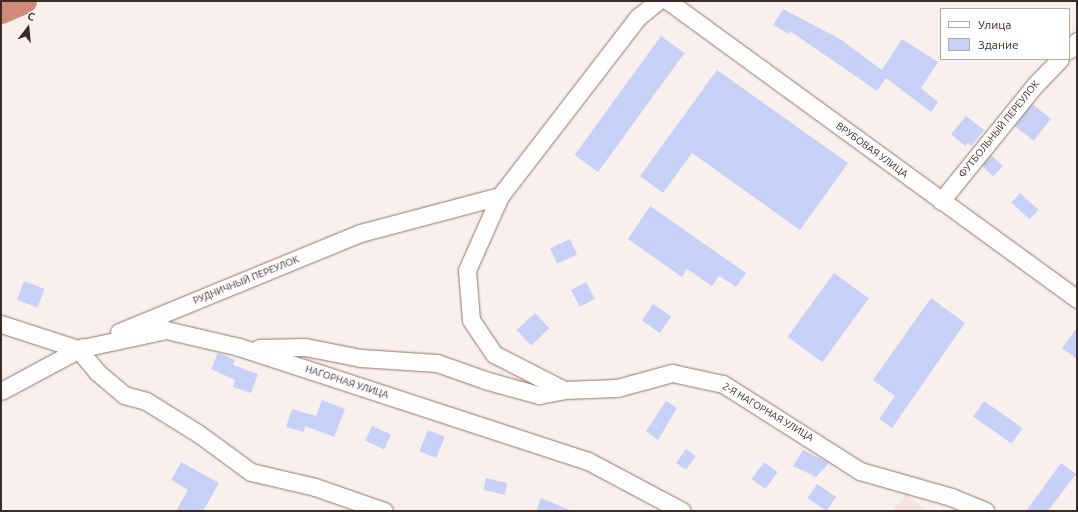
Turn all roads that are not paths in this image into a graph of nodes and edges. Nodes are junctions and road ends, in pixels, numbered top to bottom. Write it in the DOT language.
graph roads {
  1 [pos="658,1"];
  2 [pos="668,1"];
  3 [pos="1077,41"];
  4 [pos="1070,49"];
  5 [pos="1059,60"];
  6 [pos="500,196"];
  7 [pos="941,201"];
  8 [pos="1077,299"];
  9 [pos="1,324"];
  10 [pos="239,347"];
  11 [pos="78,349"];
  12 [pos="564,390"];
  13 [pos="1,391"];
  14 [pos="384,511"];
  15 [pos="682,511"];
  16 [pos="985,511"];
  1 -- 6 [label="street"];
  2 -- 7 [label="street, ВРУБОВАЯ УЛИЦА"];
  3 -- 4 [label="street"];
  5 -- 7 [label="street, ФУТБОЛЬНЫЙ ПЕРЕУЛОК"];
  6 -- 11 [label="street, РУДНИЧНЫЙ ПЕРЕУЛОК"];
  6 -- 12 [label="street, 2-Я НАГОРНАЯ УЛИЦА"];
  7 -- 8 [label="street, ВРУБОВАЯ УЛИЦА"];
  9 -- 11 [label="street"];
  10 -- 11 [label="street, НАГОРНАЯ УЛИЦА"];
  10 -- 12 [label="street"];
  10 -- 15 [label="street, НАГОРНАЯ УЛИЦА"];
  11 -- 13 [label="street, РУДНИЧНЫЙ ПЕРЕУЛОК"];
  11 -- 14 [label="street"];
  12 -- 16 [label="street, 2-Я НАГОРНАЯ УЛИЦА"];
}
